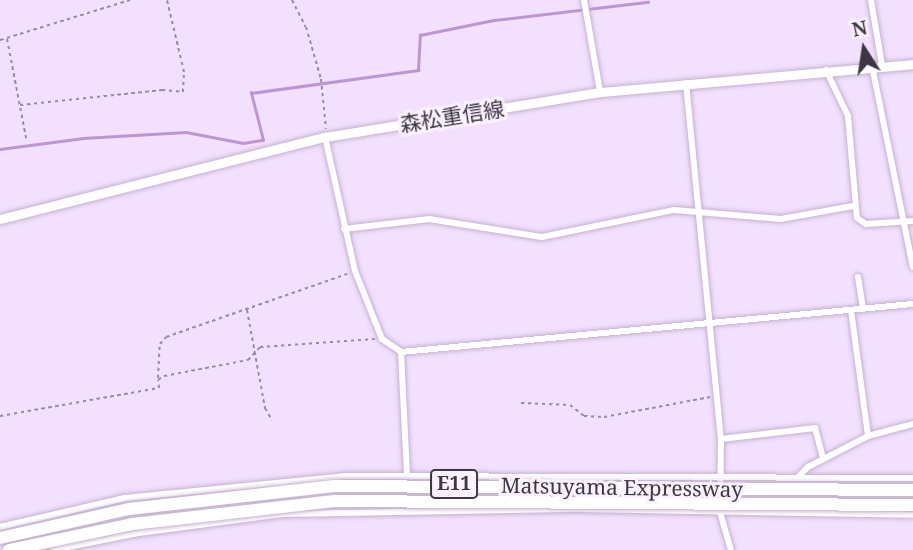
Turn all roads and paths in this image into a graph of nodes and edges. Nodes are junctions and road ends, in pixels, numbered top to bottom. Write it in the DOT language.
graph roads {
  1 [pos="108,0"];
  2 [pos="130,0"];
  3 [pos="167,0"];
  4 [pos="292,0"];
  5 [pos="584,0"];
  6 [pos="871,0"];
  7 [pos="109,7"];
  8 [pos="7,38"];
  9 [pos="0,40"];
  10 [pos="913,64"];
  11 [pos="882,65"];
  12 [pos="872,66"];
  13 [pos="827,70"];
  14 [pos="686,83"];
  15 [pos="600,92"];
  16 [pos="20,105"];
  17 [pos="325,137"];
  18 [pos="26,138"];
  19 [pos="853,206"];
  20 [pos="700,213"];
  21 [pos="0,219"];
  22 [pos="913,221"];
  23 [pos="904,222"];
  24 [pos="344,229"];
  25 [pos="913,267"];
  26 [pos="355,271"];
  27 [pos="858,276"];
  28 [pos="913,304"];
  29 [pos="246,309"];
  30 [pos="863,309"];
  31 [pos="851,310"];
  32 [pos="709,326"];
  33 [pos="382,339"];
  34 [pos="255,352"];
  35 [pos="401,352"];
  36 [pos="158,380"];
  37 [pos="714,396"];
  38 [pos="521,403"];
  39 [pos="0,416"];
  40 [pos="272,420"];
  41 [pos="913,424"];
  42 [pos="868,436"];
  43 [pos="721,439"];
  44 [pos="823,458"];
  45 [pos="407,474"];
  46 [pos="719,477"];
  47 [pos="797,478"];
  48 [pos="913,478"];
  49 [pos="913,490"];
  50 [pos="913,505"];
  51 [pos="720,512"];
  52 [pos="913,515"];
  53 [pos="0,527"];
  54 [pos="0,538"];
  55 [pos="9,550"];
  56 [pos="52,550"];
  57 [pos="732,550"];
  1 -- 7 [label="path"];
  2 -- 7 [label="path"];
  3 -- 16 [label="path"];
  4 -- 17 [label="path"];
  5 -- 15 [label="street"];
  6 -- 11 [label="street"];
  7 -- 8 [label="path"];
  8 -- 9 [label="path"];
  8 -- 16 [label="path"];
  10 -- 11 [label="main road, 森松重信線"];
  11 -- 12 [label="main road, 森松重信線"];
  12 -- 13 [label="main road, 森松重信線"];
  12 -- 23 [label="street"];
  13 -- 14 [label="main road, 森松重信線"];
  13 -- 19 [label="street"];
  14 -- 15 [label="main road, 森松重信線"];
  14 -- 20 [label="street"];
  15 -- 17 [label="main road, 森松重信線"];
  16 -- 18 [label="path"];
  17 -- 21 [label="main road, 森松重信線"];
  17 -- 24 [label="street"];
  19 -- 20 [label="street"];
  19 -- 23 [label="street"];
  20 -- 24 [label="street"];
  20 -- 32 [label="street"];
  22 -- 23 [label="street"];
  23 -- 25 [label="street"];
  24 -- 26 [label="street"];
  26 -- 29 [label="path"];
  26 -- 33 [label="street"];
  27 -- 30 [label="street"];
  28 -- 30 [label="street"];
  29 -- 34 [label="path"];
  29 -- 36 [label="path"];
  30 -- 31 [label="street"];
  31 -- 32 [label="street"];
  31 -- 42 [label="street"];
  32 -- 35 [label="street"];
  32 -- 37 [label="street"];
  33 -- 34 [label="path"];
  33 -- 35 [label="street"];
  34 -- 36 [label="path"];
  34 -- 40 [label="path"];
  35 -- 45 [label="street"];
  36 -- 39 [label="path"];
  37 -- 38 [label="path"];
  37 -- 43 [label="street"];
  41 -- 42 [label="street"];
  42 -- 44 [label="street"];
  43 -- 44 [label="street"];
  43 -- 46 [label="street"];
  44 -- 47 [label="street"];
  45 -- 46 [label="street"];
  45 -- 53 [label="street"];
  46 -- 47 [label="street"];
  46 -- 51 [label="street"];
  47 -- 48 [label="street"];
  49 -- 54 [label="highway, Matsuyama Expressway / E11, bridge"];
  50 -- 55 [label="highway, Matsuyama Expressway / E11, bridge"];
  51 -- 52 [label="street"];
  51 -- 56 [label="street"];
  51 -- 57 [label="street"];
}
